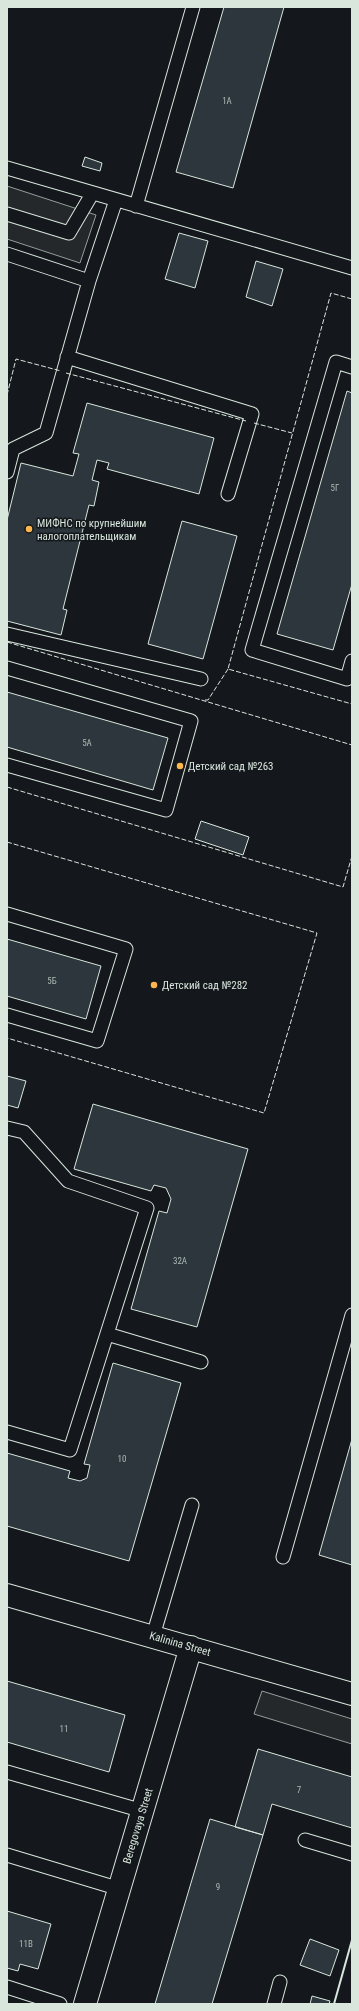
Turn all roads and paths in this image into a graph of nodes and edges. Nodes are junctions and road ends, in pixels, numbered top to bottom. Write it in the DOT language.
graph roads {
  1 [pos="193,7"];
  2 [pos="7,168"];
  3 [pos="92,194"];
  4 [pos="116,200"];
  5 [pos="136,206"];
  6 [pos="7,214"];
  7 [pos="7,254"];
  8 [pos="352,268"];
  9 [pos="89,281"];
  10 [pos="67,357"];
  11 [pos="352,367"];
  12 [pos="7,472"];
  13 [pos="228,494"];
  14 [pos="7,634"];
  15 [pos="352,661"];
  16 [pos="7,668"];
  17 [pos="201,679"];
  18 [pos="7,765"];
  19 [pos="7,914"];
  20 [pos="7,1015"];
  21 [pos="7,1128"];
  22 [pos="352,1315"];
  23 [pos="107,1334"];
  24 [pos="201,1362"];
  25 [pos="7,1432"];
  26 [pos="192,1505"];
  27 [pos="283,1557"];
  28 [pos="7,1594"];
  29 [pos="153,1636"];
  30 [pos="191,1648"];
  31 [pos="352,1694"];
  32 [pos="7,1772"];
  33 [pos="143,1811"];
  34 [pos="305,1840"];
  35 [pos="352,1854"];
  36 [pos="7,1855"];
  37 [pos="120,1889"];
  38 [pos="280,1982"];
  39 [pos="7,1987"];
  40 [pos="60,2004"];
  41 [pos="85,2004"];
  42 [pos="274,2004"];
  1 -- 5 [label="lane"];
  2 -- 3 [label="lane"];
  3 -- 4 [label="lane"];
  3 -- 6 [label="lane"];
  4 -- 5 [label="lane"];
  4 -- 9 [label="lane"];
  5 -- 8 [label="lane"];
  7 -- 9 [label="lane"];
  9 -- 10 [label="lane"];
  10 -- 12 [label="lane"];
  10 -- 13 [label="lane"];
  11 -- 15 [label="lane"];
  14 -- 17 [label="lane"];
  16 -- 18 [label="lane"];
  19 -- 20 [label="lane"];
  21 -- 23 [label="lane"];
  22 -- 27 [label="lane"];
  23 -- 24 [label="lane"];
  23 -- 25 [label="lane"];
  26 -- 29 [label="lane"];
  28 -- 29 [label="street, Kalinina Street"];
  29 -- 30 [label="street, Kalinina Street"];
  30 -- 31 [label="street, Kalinina Street"];
  30 -- 33 [label="street, Beregovaya Street"];
  32 -- 33 [label="lane"];
  33 -- 37 [label="street, Beregovaya Street"];
  34 -- 35 [label="lane"];
  36 -- 37 [label="lane"];
  37 -- 41 [label="street, Beregovaya Street"];
  38 -- 42 [label="lane"];
  39 -- 40 [label="lane"];
}
